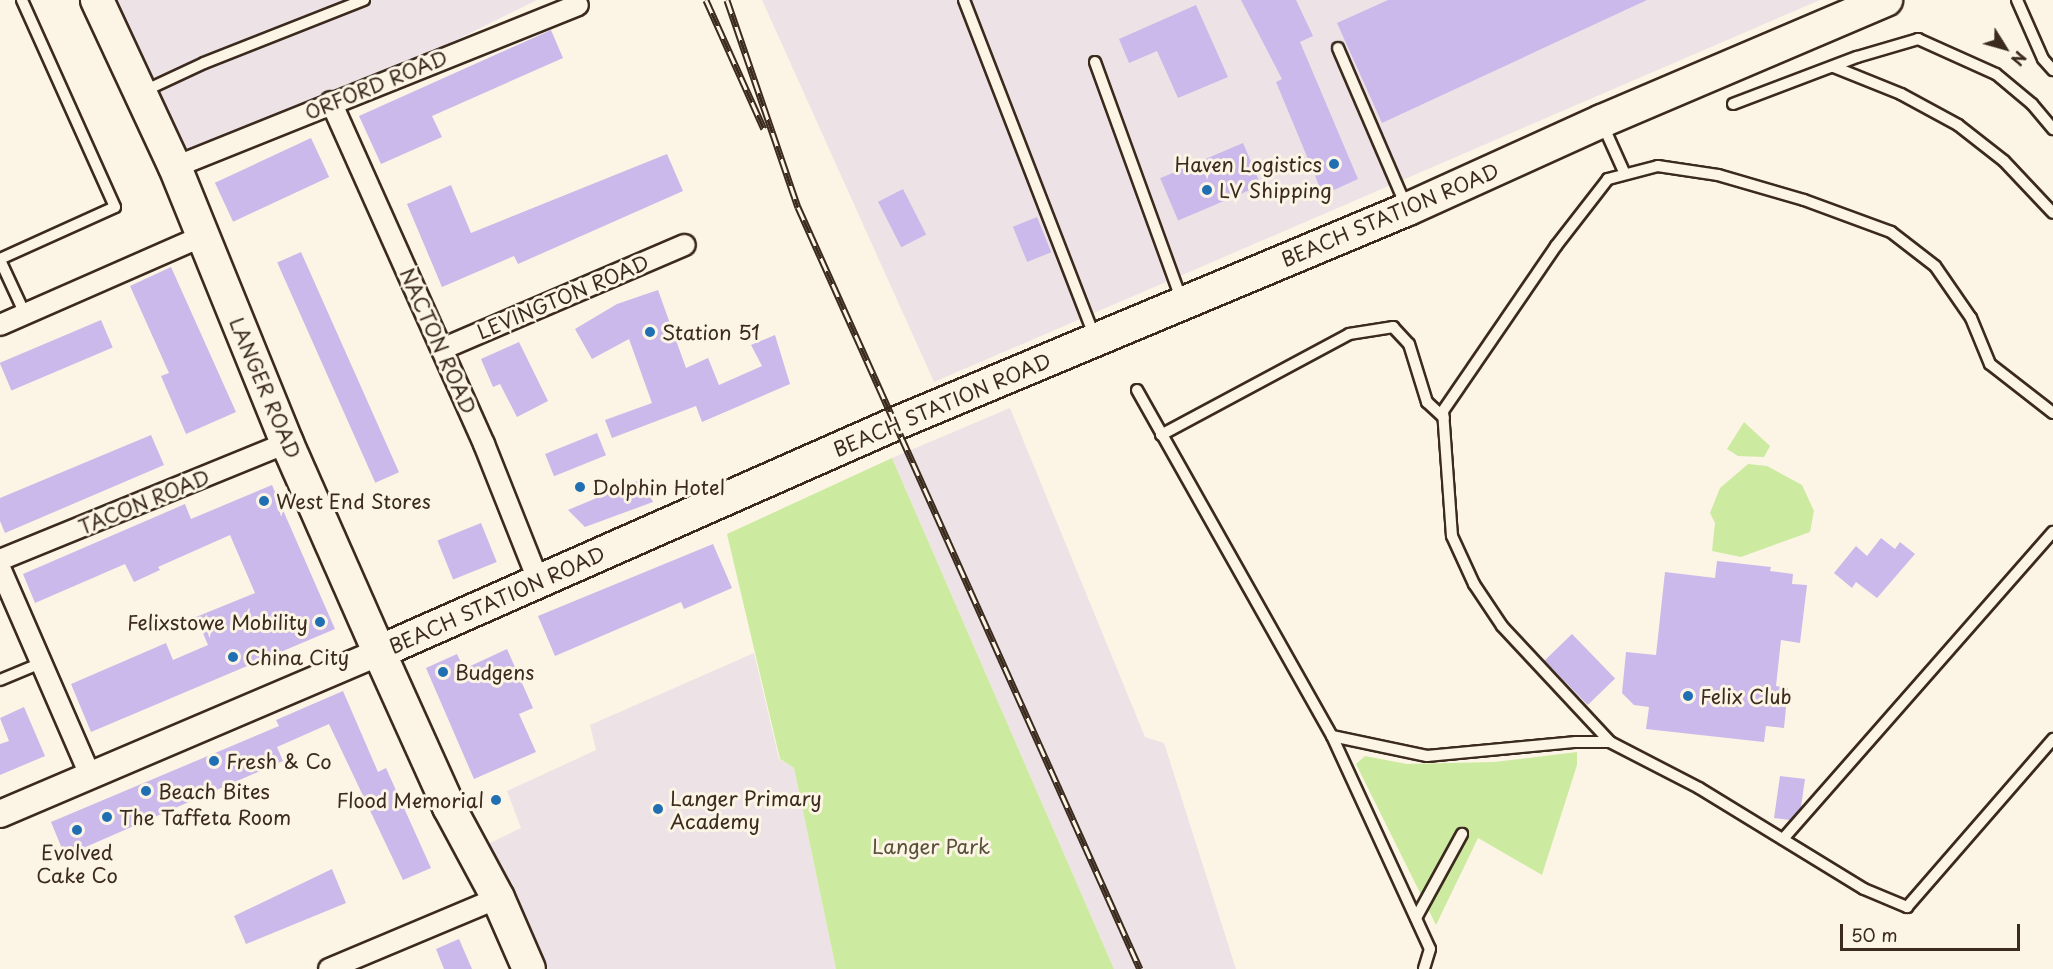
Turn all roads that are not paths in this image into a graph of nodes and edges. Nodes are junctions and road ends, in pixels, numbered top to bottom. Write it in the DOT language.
graph roads {
  1 [pos="22,0"];
  2 [pos="97,0"];
  3 [pos="364,0"];
  4 [pos="964,0"];
  5 [pos="1886,0"];
  6 [pos="2018,0"];
  7 [pos="578,5"];
  8 [pos="1338,48"];
  9 [pos="1095,62"];
  10 [pos="1834,67"];
  11 [pos="2053,70"];
  12 [pos="142,92"];
  13 [pos="332,102"];
  14 [pos="1733,104"];
  15 [pos="1602,121"];
  16 [pos="2053,129"];
  17 [pos="175,168"];
  18 [pos="1624,172"];
  19 [pos="1408,209"];
  20 [pos="2053,213"];
  21 [pos="203,237"];
  22 [pos="685,245"];
  23 [pos="0,260"];
  24 [pos="1183,303"];
  25 [pos="25,314"];
  26 [pos="0,325"];
  27 [pos="1096,340"];
  28 [pos="442,349"];
  29 [pos="1137,390"];
  30 [pos="2053,413"];
  31 [pos="1444,418"];
  32 [pos="1161,435"];
  33 [pos="287,443"];
  34 [pos="2053,532"];
  35 [pos="0,560"];
  36 [pos="0,568"];
  37 [pos="539,582"];
  38 [pos="380,652"];
  39 [pos="41,663"];
  40 [pos="0,681"];
  41 [pos="1332,736"];
  42 [pos="2053,739"];
  43 [pos="1610,742"];
  44 [pos="90,775"];
  45 [pos="0,814"];
  46 [pos="1462,834"];
  47 [pos="1783,839"];
  48 [pos="498,898"];
  49 [pos="1416,918"];
  50 [pos="329,969"];
  51 [pos="529,969"];
  52 [pos="1424,969"];
  1 -- 23 [label="lane"];
  2 -- 12 [label="main road, LANGER ROAD"];
  3 -- 12 [label="lane"];
  4 -- 27 [label="lane"];
  5 -- 15 [label="main road, BEACH STATION ROAD"];
  6 -- 11 [label="lane"];
  7 -- 13 [label="street, ORFORD ROAD"];
  8 -- 19 [label="lane"];
  9 -- 24 [label="lane"];
  10 -- 14 [label="lane"];
  10 -- 16 [label="lane"];
  10 -- 20 [label="lane"];
  12 -- 17 [label="main road, LANGER ROAD"];
  13 -- 17 [label="street, ORFORD ROAD"];
  13 -- 28 [label="street, NACTON ROAD"];
  15 -- 18 [label="lane"];
  15 -- 19 [label="main road, BEACH STATION ROAD"];
  17 -- 21 [label="main road, LANGER ROAD"];
  18 -- 30 [label="lane"];
  18 -- 31 [label="lane"];
  19 -- 24 [label="main road, BEACH STATION ROAD"];
  21 -- 25 [label="street"];
  21 -- 33 [label="main road, LANGER ROAD"];
  22 -- 28 [label="street, LEVINGTON ROAD"];
  23 -- 25 [label="lane"];
  24 -- 27 [label="main road, BEACH STATION ROAD"];
  25 -- 26 [label="street"];
  27 -- 37 [label="main road, BEACH STATION ROAD"];
  28 -- 37 [label="street, NACTON ROAD"];
  29 -- 32 [label="lane"];
  31 -- 32 [label="lane"];
  31 -- 43 [label="lane"];
  32 -- 41 [label="lane"];
  33 -- 35 [label="street, TACON ROAD"];
  33 -- 38 [label="main road, LANGER ROAD"];
  34 -- 47 [label="lane"];
  36 -- 39 [label="street"];
  37 -- 38 [label="main road, BEACH STATION ROAD"];
  38 -- 44 [label="street, BEACH STATION ROAD"];
  38 -- 48 [label="main road, LANGER ROAD"];
  39 -- 40 [label="lane"];
  39 -- 44 [label="street"];
  41 -- 43 [label="lane"];
  41 -- 49 [label="lane"];
  42 -- 47 [label="lane"];
  43 -- 47 [label="lane"];
  44 -- 45 [label="street, BEACH STATION ROAD"];
  46 -- 49 [label="lane"];
  48 -- 50 [label="street"];
  48 -- 51 [label="main road, LANGER ROAD"];
  49 -- 52 [label="lane"];
}
